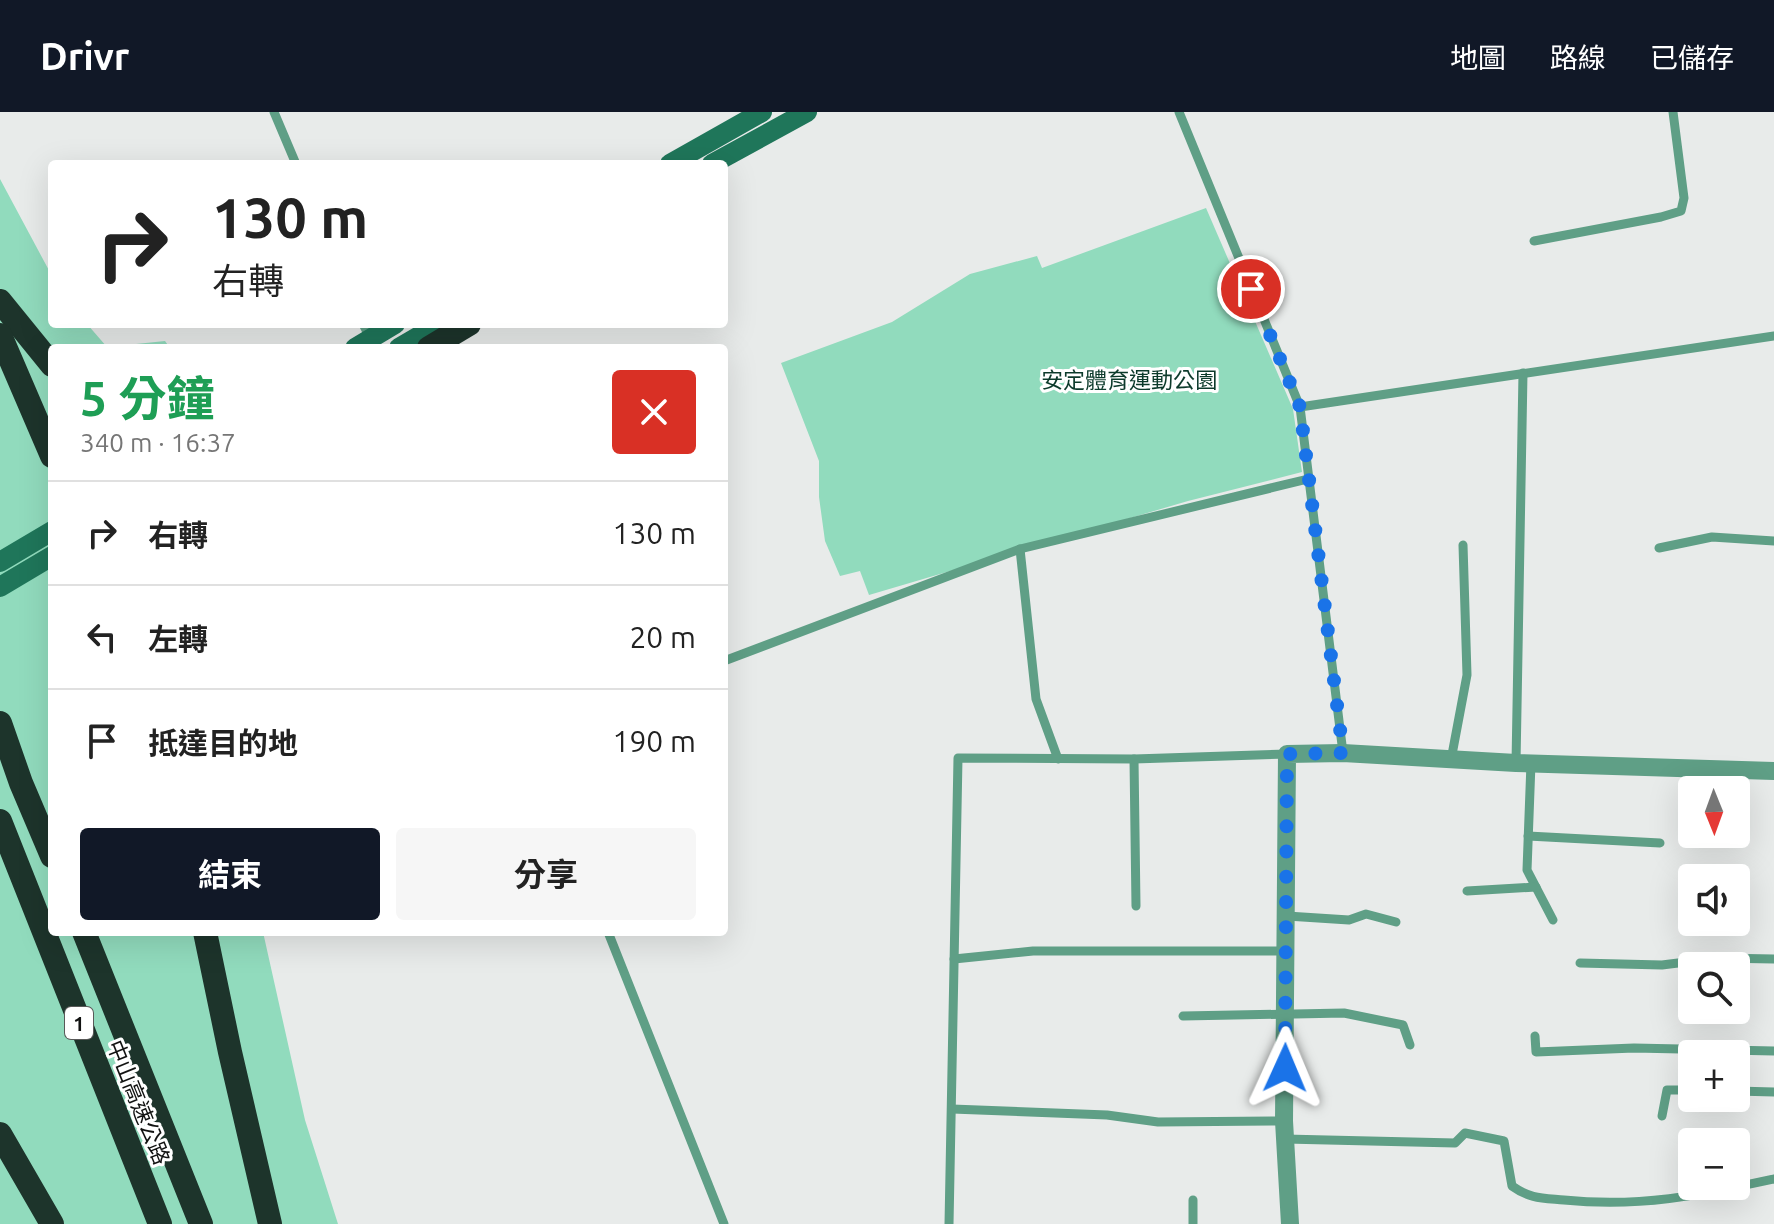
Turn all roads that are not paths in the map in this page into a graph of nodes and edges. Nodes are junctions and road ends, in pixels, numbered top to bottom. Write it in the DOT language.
graph roads {
  1 [pos="274,112"];
  2 [pos="762,112"];
  3 [pos="807,112"];
  4 [pos="1179,112"];
  5 [pos="1673,112"];
  6 [pos="294,160"];
  7 [pos="677,160"];
  8 [pos="719,160"];
  9 [pos="1534,241"];
  10 [pos="0,301"];
  11 [pos="388,328"];
  12 [pos="433,328"];
  13 [pos="462,328"];
  14 [pos="0,335"];
  15 [pos="1774,336"];
  16 [pos="366,340"];
  17 [pos="406,344"];
  18 [pos="436,344"];
  19 [pos="48,360"];
  20 [pos="1523,373"];
  21 [pos="1300,407"];
  22 [pos="48,447"];
  23 [pos="1308,479"];
  24 [pos="48,533"];
  25 [pos="1774,541"];
  26 [pos="1463,545"];
  27 [pos="1659,548"];
  28 [pos="1020,549"];
  29 [pos="48,558"];
  30 [pos="0,562"];
  31 [pos="0,587"];
  32 [pos="728,659"];
  33 [pos="0,723"];
  34 [pos="1343,753"];
  35 [pos="1287,754"];
  36 [pos="1058,759"];
  37 [pos="1134,759"];
  38 [pos="1451,760"];
  39 [pos="1524,763"];
  40 [pos="1774,771"];
  41 [pos="0,821"];
  42 [pos="1528,836"];
  43 [pos="1660,843"];
  44 [pos="48,847"];
  45 [pos="1536,887"];
  46 [pos="1467,891"];
  47 [pos="1136,906"];
  48 [pos="1287,916"];
  49 [pos="1553,920"];
  50 [pos="1396,922"];
  51 [pos="86,936"];
  52 [pos="206,936"];
  53 [pos="610,936"];
  54 [pos="1287,951"];
  55 [pos="954,959"];
  56 [pos="1774,959"];
  57 [pos="1580,963"];
  58 [pos="1183,1016"];
  59 [pos="1286,1016"];
  60 [pos="1535,1036"];
  61 [pos="1410,1045"];
  62 [pos="1774,1051"];
  63 [pos="1678,1090"];
  64 [pos="1750,1091"];
  65 [pos="1774,1092"];
  66 [pos="952,1109"];
  67 [pos="1662,1116"];
  68 [pos="1285,1130"];
  69 [pos="0,1134"];
  70 [pos="1774,1179"];
  71 [pos="1193,1200"];
  72 [pos="52,1224"];
  73 [pos="160,1224"];
  74 [pos="201,1224"];
  75 [pos="270,1224"];
  76 [pos="724,1224"];
  77 [pos="949,1224"];
  78 [pos="1193,1224"];
  79 [pos="1290,1224"];
  1 -- 6 [label="lane"];
  2 -- 7 [label="main road"];
  3 -- 8 [label="main road"];
  4 -- 21 [label="lane"];
  5 -- 9 [label="lane"];
  10 -- 19 [label="highway"];
  11 -- 16 [label="main road"];
  12 -- 17 [label="main road"];
  13 -- 18 [label="highway"];
  14 -- 22 [label="highway"];
  15 -- 20 [label="lane"];
  20 -- 21 [label="lane"];
  20 -- 39 [label="lane"];
  21 -- 23 [label="lane"];
  23 -- 28 [label="lane"];
  23 -- 34 [label="lane"];
  24 -- 30 [label="main road"];
  25 -- 27 [label="lane"];
  26 -- 38 [label="lane"];
  28 -- 32 [label="lane"];
  28 -- 36 [label="lane"];
  29 -- 31 [label="main road"];
  33 -- 44 [label="highway"];
  34 -- 35 [label="street"];
  34 -- 38 [label="street"];
  35 -- 37 [label="lane"];
  35 -- 48 [label="street"];
  36 -- 37 [label="lane"];
  36 -- 55 [label="lane"];
  37 -- 47 [label="lane"];
  38 -- 39 [label="street"];
  39 -- 40 [label="street"];
  39 -- 42 [label="lane"];
  41 -- 73 [label="highway, 中山高速公路 / 1"];
  42 -- 43 [label="lane"];
  42 -- 45 [label="lane"];
  45 -- 46 [label="lane"];
  45 -- 49 [label="lane"];
  48 -- 50 [label="lane"];
  48 -- 54 [label="street"];
  51 -- 74 [label="highway, 中山高速公路 / 1"];
  52 -- 75 [label="highway"];
  53 -- 76 [label="lane"];
  54 -- 55 [label="lane"];
  54 -- 59 [label="street"];
  55 -- 66 [label="lane"];
  56 -- 57 [label="lane"];
  58 -- 59 [label="lane"];
  59 -- 61 [label="lane"];
  59 -- 68 [label="street"];
  60 -- 62 [label="lane"];
  63 -- 67 [label="lane"];
  64 -- 65 [label="lane"];
  66 -- 68 [label="lane"];
  66 -- 77 [label="lane"];
  68 -- 70 [label="lane"];
  68 -- 79 [label="street"];
  69 -- 72 [label="highway"];
  71 -- 78 [label="lane"];
}
